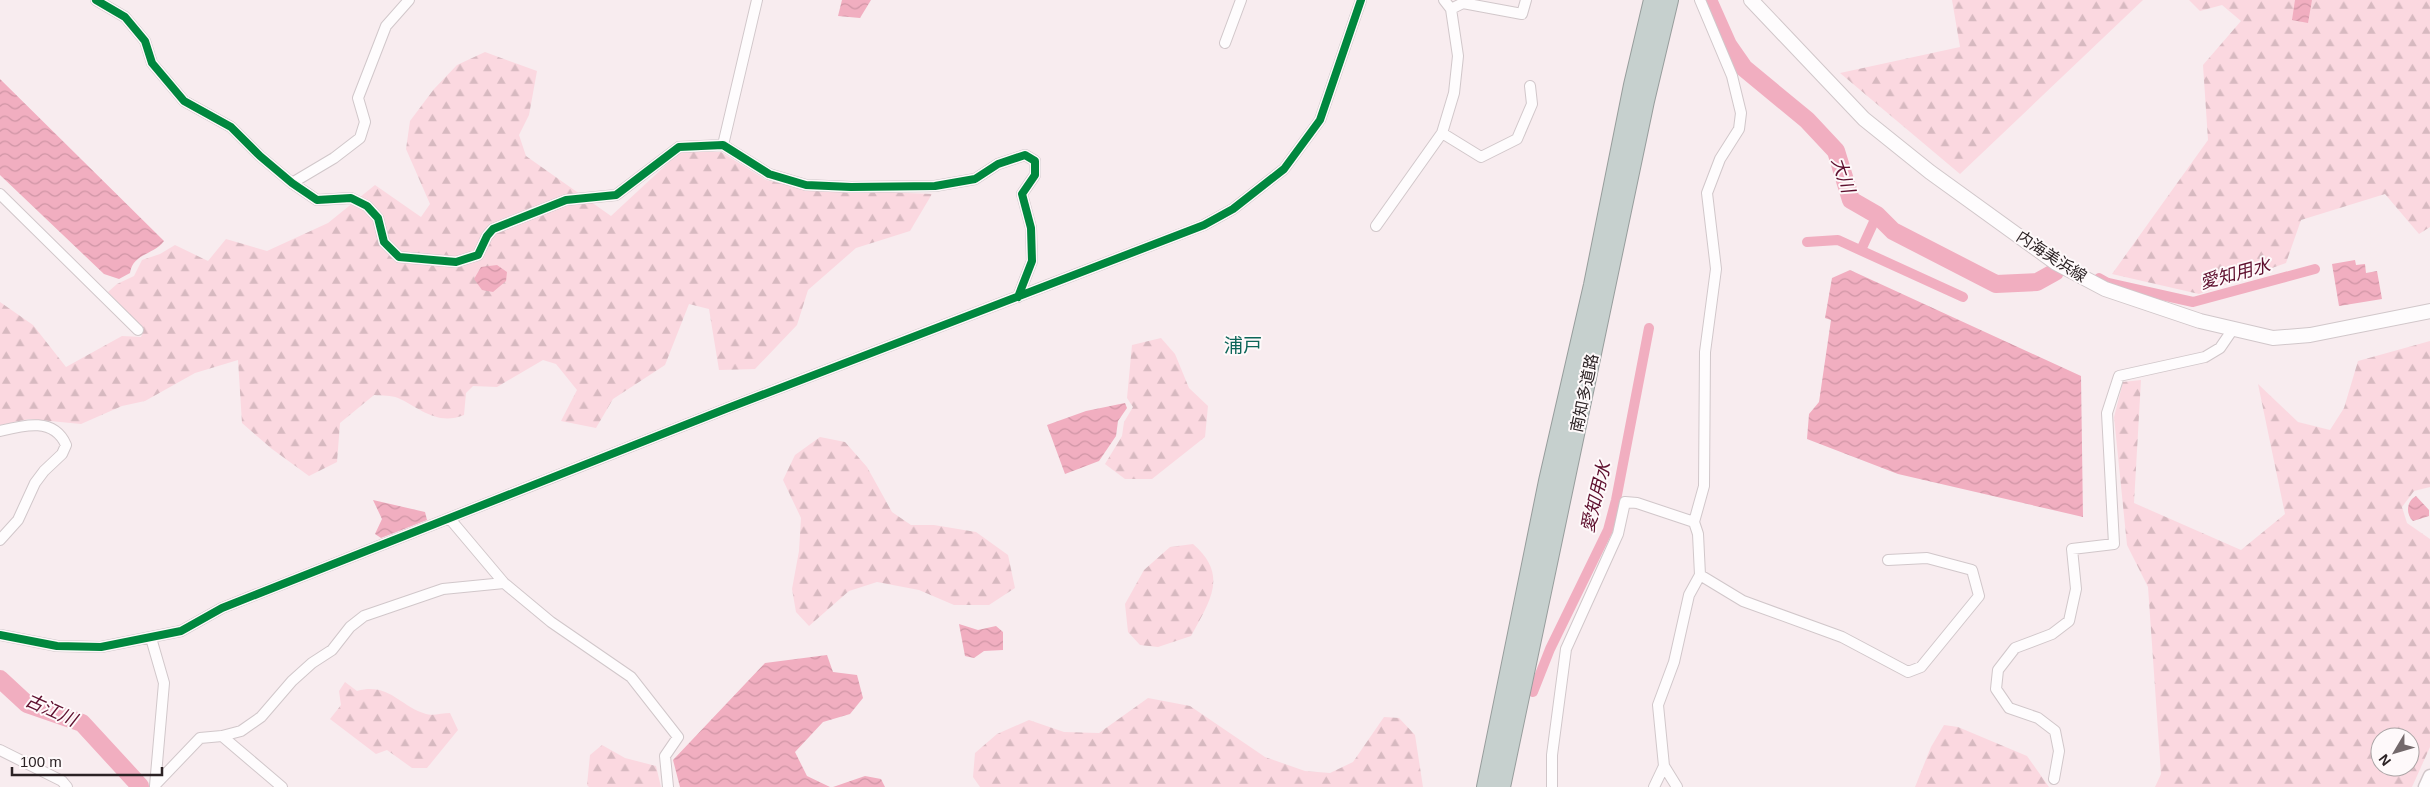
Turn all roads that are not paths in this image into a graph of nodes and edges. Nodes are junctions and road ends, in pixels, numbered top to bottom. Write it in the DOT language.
graph roads {
  1 [pos="96,0"];
  2 [pos="408,0"];
  3 [pos="756,0"];
  4 [pos="1241,0"];
  5 [pos="1362,0"];
  6 [pos="1444,0"];
  7 [pos="1526,0"];
  8 [pos="1653,0"];
  9 [pos="1669,0"];
  10 [pos="1700,0"];
  11 [pos="1751,0"];
  12 [pos="1451,9"];
  13 [pos="1225,43"];
  14 [pos="1530,86"];
  15 [pos="1442,133"];
  16 [pos="723,144"];
  17 [pos="292,183"];
  18 [pos="0,194"];
  19 [pos="1376,226"];
  20 [pos="1018,297"];
  21 [pos="2430,311"];
  22 [pos="2233,329"];
  23 [pos="138,330"];
  24 [pos="0,431"];
  25 [pos="450,519"];
  26 [pos="1694,522"];
  27 [pos="0,540"];
  28 [pos="1888,560"];
  29 [pos="1700,575"];
  30 [pos="504,583"];
  31 [pos="0,634"];
  32 [pos="152,638"];
  33 [pos="222,736"];
  34 [pos="0,750"];
  35 [pos="1664,766"];
  36 [pos="2430,776"];
  37 [pos="2054,779"];
  38 [pos="155,785"];
  39 [pos="66,787"];
  40 [pos="282,787"];
  41 [pos="668,787"];
  42 [pos="1486,787"];
  43 [pos="1501,787"];
  44 [pos="1552,787"];
  45 [pos="1654,787"];
  46 [pos="1677,787"];
  47 [pos="2425,787"];
  1 -- 17 [label="street"];
  2 -- 17 [label="street"];
  3 -- 16 [label="street"];
  4 -- 13 [label="street"];
  5 -- 20 [label="street"];
  6 -- 12 [label="street"];
  7 -- 12 [label="street"];
  8 -- 42 [label="highway, 南知多道路"];
  9 -- 43 [label="highway, 南知多道路"];
  10 -- 26 [label="street"];
  11 -- 22 [label="main road, 内海美浜線"];
  12 -- 15 [label="street"];
  14 -- 15 [label="street"];
  15 -- 19 [label="street"];
  16 -- 17 [label="street"];
  16 -- 20 [label="street"];
  18 -- 23 [label="street"];
  20 -- 25 [label="street"];
  21 -- 22 [label="main road, 内海美浜線"];
  22 -- 37 [label="street"];
  24 -- 27 [label="street"];
  25 -- 30 [label="street"];
  25 -- 32 [label="street"];
  26 -- 29 [label="street"];
  26 -- 44 [label="street"];
  28 -- 29 [label="street"];
  29 -- 35 [label="street"];
  30 -- 33 [label="street"];
  30 -- 41 [label="street"];
  31 -- 32 [label="street"];
  32 -- 38 [label="street"];
  33 -- 38 [label="street"];
  33 -- 40 [label="street"];
  34 -- 39 [label="street"];
  35 -- 45 [label="street"];
  35 -- 46 [label="street"];
  36 -- 47 [label="street"];
}
